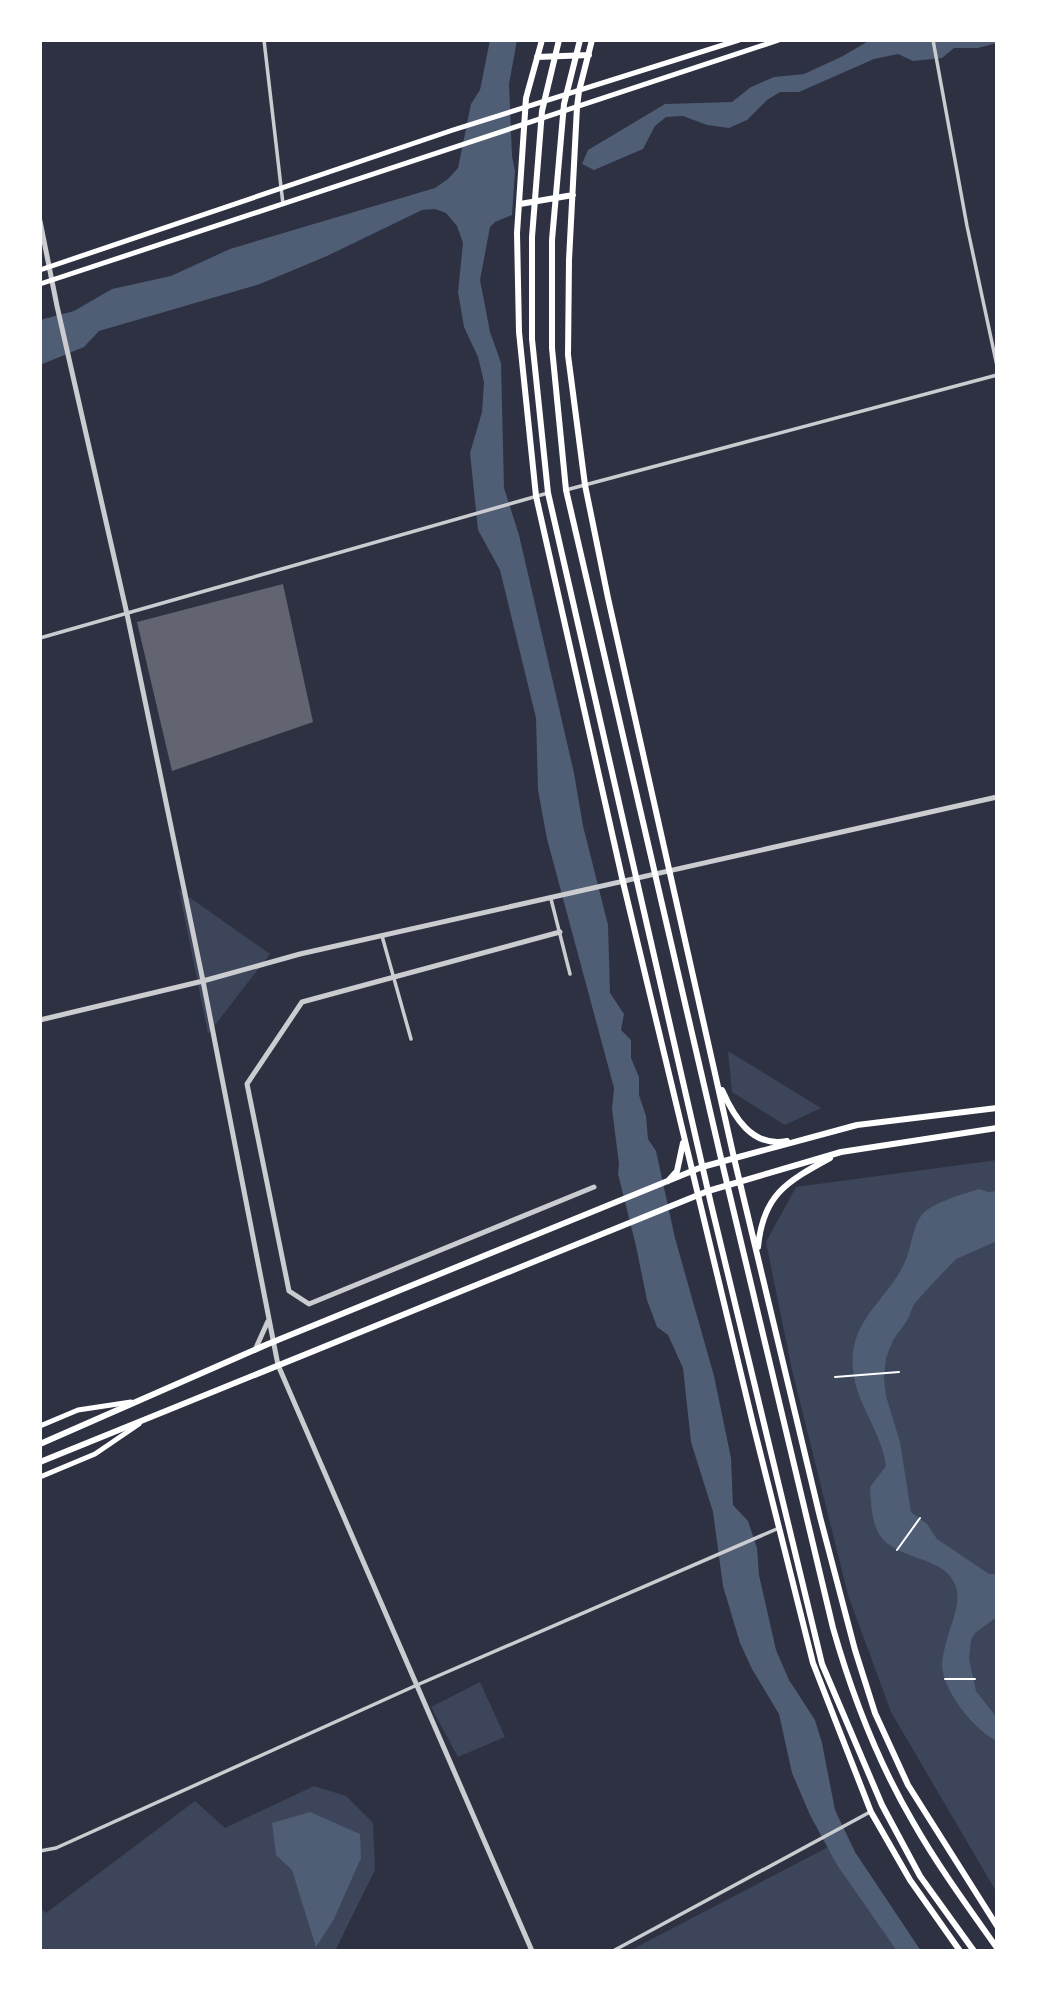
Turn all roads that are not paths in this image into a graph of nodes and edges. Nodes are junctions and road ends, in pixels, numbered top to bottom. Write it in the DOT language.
graph roads {
  1 [pos="264,40"];
  2 [pos="541,40"];
  3 [pos="559,40"];
  4 [pos="580,40"];
  5 [pos="592,40"];
  6 [pos="739,40"];
  7 [pos="779,40"];
  8 [pos="933,40"];
  9 [pos="589,55"];
  10 [pos="537,57"];
  11 [pos="579,91"];
  12 [pos="577,107"];
  13 [pos="522,109"];
  14 [pos="522,125"];
  15 [pos="280,187"];
  16 [pos="573,195"];
  17 [pos="284,204"];
  18 [pos="520,204"];
  19 [pos="40,221"];
  20 [pos="49,267"];
  21 [pos="40,270"];
  22 [pos="52,280"];
  23 [pos="40,284"];
  24 [pos="997,366"];
  25 [pos="997,375"];
  26 [pos="585,485"];
  27 [pos="566,490"];
  28 [pos="548,493"];
  29 [pos="536,496"];
  30 [pos="127,614"];
  31 [pos="40,638"];
  32 [pos="997,797"];
  33 [pos="669,870"];
  34 [pos="623,882"];
  35 [pos="554,898"];
  36 [pos="560,932"];
  37 [pos="382,936"];
  38 [pos="570,974"];
  39 [pos="393,978"];
  40 [pos="203,981"];
  41 [pos="40,1020"];
  42 [pos="411,1039"];
  43 [pos="717,1080"];
  44 [pos="997,1108"];
  45 [pos="857,1125"];
  46 [pos="997,1128"];
  47 [pos="684,1136"];
  48 [pos="841,1152"];
  49 [pos="734,1158"];
  50 [pos="692,1171"];
  51 [pos="740,1180"];
  52 [pos="666,1182"];
  53 [pos="594,1187"];
  54 [pos="697,1195"];
  55 [pos="757,1253"];
  56 [pos="269,1318"];
  57 [pos="274,1342"];
  58 [pos="256,1350"];
  59 [pos="278,1365"];
  60 [pos="141,1401"];
  61 [pos="148,1418"];
  62 [pos="40,1426"];
  63 [pos="40,1444"];
  64 [pos="40,1462"];
  65 [pos="40,1477"];
  66 [pos="779,1528"];
  67 [pos="417,1685"];
  68 [pos="871,1812"];
  69 [pos="40,1851"];
  70 [pos="997,1926"];
  71 [pos="997,1948"];
  72 [pos="532,1951"];
  73 [pos="613,1951"];
  74 [pos="960,1951"];
  75 [pos="974,1951"];
  1 -- 15 [label="street"];
  2 -- 10 [label="main road"];
  3 -- 28 [label="main road"];
  4 -- 27 [label="main road"];
  5 -- 9 [label="main road"];
  6 -- 11 [label="main road"];
  7 -- 12 [label="main road"];
  8 -- 24 [label="street"];
  9 -- 10 [label="main road"];
  9 -- 11 [label="main road"];
  10 -- 13 [label="main road"];
  11 -- 12 [label="main road"];
  11 -- 13 [label="main road"];
  12 -- 14 [label="main road"];
  12 -- 16 [label="main road"];
  13 -- 14 [label="main road"];
  13 -- 15 [label="main road"];
  14 -- 17 [label="main road"];
  14 -- 18 [label="main road"];
  15 -- 17 [label="street"];
  15 -- 20 [label="main road"];
  16 -- 18 [label="main road"];
  16 -- 26 [label="main road"];
  17 -- 22 [label="main road"];
  18 -- 29 [label="main road"];
  19 -- 20 [label="street"];
  20 -- 21 [label="main road"];
  20 -- 22 [label="street"];
  22 -- 23 [label="main road"];
  22 -- 30 [label="street"];
  25 -- 26 [label="street"];
  26 -- 27 [label="street"];
  26 -- 33 [label="main road"];
  27 -- 71 [label="main road"];
  28 -- 29 [label="street"];
  28 -- 75 [label="main road"];
  29 -- 30 [label="street"];
  29 -- 34 [label="main road"];
  30 -- 31 [label="street"];
  30 -- 40 [label="street"];
  32 -- 33 [label="street"];
  33 -- 34 [label="street"];
  33 -- 43 [label="main road"];
  34 -- 35 [label="street"];
  34 -- 47 [label="main road"];
  35 -- 36 [label="street"];
  35 -- 37 [label="street"];
  36 -- 38 [label="street"];
  36 -- 39 [label="street"];
  37 -- 39 [label="street"];
  37 -- 40 [label="street"];
  39 -- 42 [label="street"];
  39 -- 53 [label="street"];
  40 -- 41 [label="street"];
  40 -- 56 [label="street"];
  43 -- 45 [label="main road"];
  43 -- 49 [label="main road"];
  44 -- 45 [label="main road"];
  45 -- 49 [label="main road"];
  46 -- 48 [label="main road"];
  47 -- 50 [label="main road"];
  47 -- 52 [label="main road"];
  48 -- 51 [label="main road"];
  48 -- 55 [label="main road"];
  49 -- 50 [label="main road"];
  49 -- 51 [label="main road"];
  50 -- 52 [label="main road"];
  50 -- 54 [label="main road"];
  51 -- 54 [label="main road"];
  51 -- 55 [label="main road"];
  52 -- 57 [label="main road"];
  54 -- 59 [label="main road"];
  54 -- 66 [label="main road"];
  55 -- 70 [label="main road"];
  56 -- 57 [label="street"];
  56 -- 58 [label="street"];
  57 -- 58 [label="main road"];
  57 -- 59 [label="street"];
  58 -- 60 [label="main road"];
  59 -- 61 [label="main road"];
  59 -- 67 [label="street"];
  60 -- 62 [label="main road"];
  60 -- 63 [label="main road"];
  61 -- 64 [label="main road"];
  61 -- 65 [label="main road"];
  66 -- 67 [label="street"];
  66 -- 68 [label="main road"];
  67 -- 69 [label="street"];
  67 -- 72 [label="street"];
  68 -- 73 [label="street"];
  68 -- 74 [label="main road"];
}
